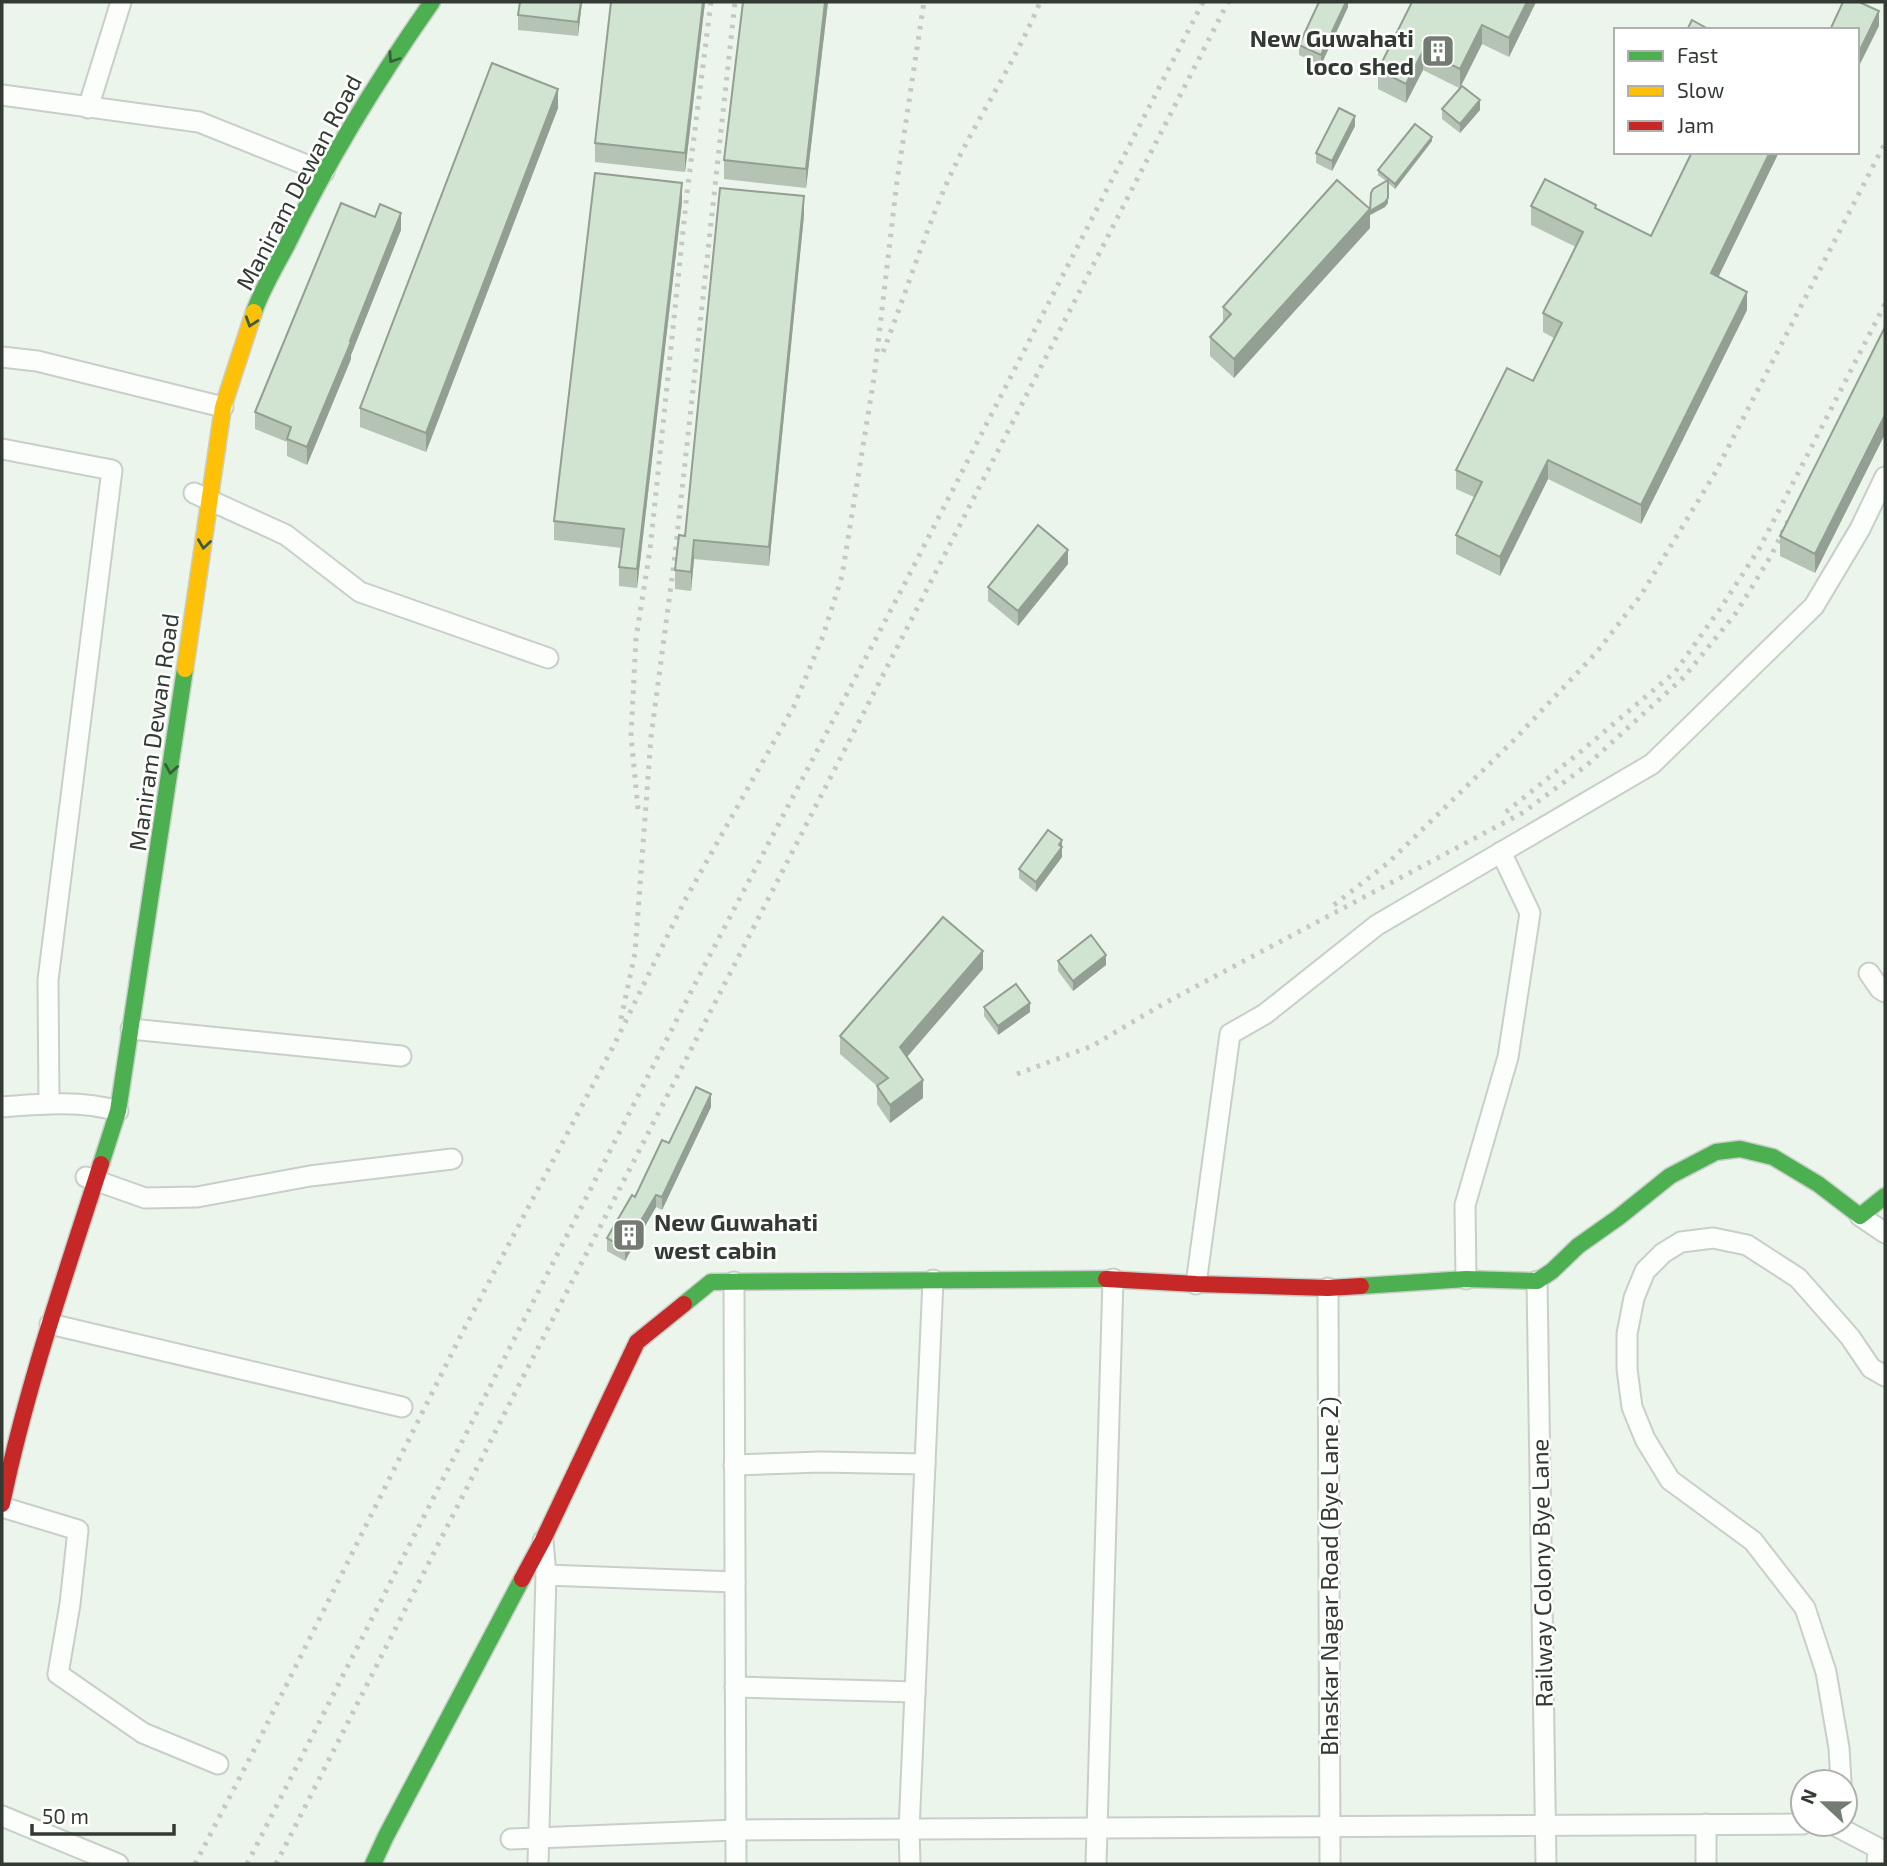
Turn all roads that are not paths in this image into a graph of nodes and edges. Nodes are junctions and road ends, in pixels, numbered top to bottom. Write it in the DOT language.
graph roads {
  1 [pos="121,2"];
  2 [pos="432,2"];
  3 [pos="2,95"];
  4 [pos="88,108"];
  5 [pos="312,168"];
  6 [pos="2,357"];
  7 [pos="212,403"];
  8 [pos="2,449"];
  9 [pos="1885,477"];
  10 [pos="198,495"];
  11 [pos="548,658"];
  12 [pos="1501,852"];
  13 [pos="1869,973"];
  14 [pos="1885,992"];
  15 [pos="131,1030"];
  16 [pos="401,1056"];
  17 [pos="49,1103"];
  18 [pos="2,1107"];
  19 [pos="106,1107"];
  20 [pos="92,1141"];
  21 [pos="452,1159"];
  22 [pos="89,1178"];
  23 [pos="1885,1196"];
  24 [pos="1860,1216"];
  25 [pos="1885,1233"];
  26 [pos="51,1267"];
  27 [pos="1113,1279"];
  28 [pos="1466,1279"];
  29 [pos="933,1280"];
  30 [pos="734,1282"];
  31 [pos="1537,1282"];
  32 [pos="1196,1284"];
  33 [pos="1328,1288"];
  34 [pos="50,1324"];
  35 [pos="1885,1376"];
  36 [pos="402,1407"];
  37 [pos="925,1464"];
  38 [pos="734,1465"];
  39 [pos="2,1505"];
  40 [pos="543,1540"];
  41 [pos="546,1575"];
  42 [pos="735,1582"];
  43 [pos="735,1687"];
  44 [pos="915,1692"];
  45 [pos="218,1764"];
  46 [pos="1840,1768"];
  47 [pos="2,1816"];
  48 [pos="1706,1824"];
  49 [pos="1789,1824"];
  50 [pos="1545,1825"];
  51 [pos="1329,1827"];
  52 [pos="1096,1829"];
  53 [pos="736,1830"];
  54 [pos="909,1830"];
  55 [pos="1859,1838"];
  56 [pos="510,1839"];
  57 [pos="538,1839"];
  58 [pos="118,1864"];
  59 [pos="373,1864"];
  60 [pos="538,1864"];
  61 [pos="736,1864"];
  62 [pos="910,1864"];
  63 [pos="1096,1864"];
  64 [pos="1329,1864"];
  65 [pos="1546,1864"];
  66 [pos="1706,1864"];
  67 [pos="1877,1864"];
  1 -- 4 [label="street"];
  2 -- 5 [label="street, Maniram Dewan Road, one-way"];
  3 -- 4 [label="street"];
  4 -- 5 [label="street"];
  5 -- 7 [label="street, Maniram Dewan Road, one-way"];
  6 -- 7 [label="street"];
  7 -- 10 [label="street, Maniram Dewan Road"];
  8 -- 17 [label="street"];
  9 -- 12 [label="street"];
  10 -- 11 [label="street"];
  10 -- 15 [label="street, Maniram Dewan Road, one-way"];
  12 -- 28 [label="street"];
  12 -- 32 [label="street"];
  13 -- 14 [label="street"];
  15 -- 16 [label="street"];
  15 -- 19 [label="street, Maniram Dewan Road"];
  17 -- 18 [label="street"];
  17 -- 19 [label="street"];
  19 -- 22 [label="street, Maniram Dewan Road"];
  20 -- 22 [label="street, Maniram Dewan Road"];
  21 -- 22 [label="street"];
  22 -- 26 [label="street, Maniram Dewan Road"];
  22 -- 34 [label="street, Maniram Dewan Road"];
  23 -- 24 [label="street"];
  24 -- 25 [label="street"];
  24 -- 31 [label="street"];
  27 -- 29 [label="street"];
  27 -- 32 [label="street"];
  27 -- 52 [label="street"];
  28 -- 31 [label="street"];
  28 -- 33 [label="street"];
  29 -- 30 [label="street"];
  29 -- 37 [label="street"];
  30 -- 38 [label="street"];
  30 -- 40 [label="street"];
  31 -- 50 [label="street, Railway Colony Bye Lane"];
  32 -- 33 [label="street"];
  33 -- 51 [label="street, Bhaskar Nagar Road (Bye Lane 2)"];
  34 -- 36 [label="street"];
  34 -- 39 [label="street, Maniram Dewan Road"];
  35 -- 46 [label="street"];
  37 -- 38 [label="street"];
  37 -- 44 [label="street"];
  38 -- 42 [label="street"];
  39 -- 45 [label="street"];
  40 -- 41 [label="street"];
  40 -- 59 [label="street"];
  41 -- 42 [label="street"];
  41 -- 57 [label="street"];
  42 -- 43 [label="street"];
  43 -- 44 [label="street"];
  43 -- 53 [label="street"];
  44 -- 54 [label="street"];
  47 -- 58 [label="street"];
  48 -- 49 [label="street"];
  48 -- 50 [label="street"];
  48 -- 66 [label="street"];
  50 -- 51 [label="street"];
  50 -- 65 [label="street, Railway Colony Bye Lane"];
  51 -- 52 [label="street"];
  51 -- 64 [label="street, Bhaskar Nagar Road (Bye Lane 2)"];
  52 -- 54 [label="street"];
  52 -- 63 [label="street"];
  53 -- 54 [label="street"];
  53 -- 57 [label="street"];
  53 -- 61 [label="street"];
  54 -- 62 [label="street"];
  55 -- 67 [label="street"];
  56 -- 57 [label="street"];
  57 -- 60 [label="street"];
}
